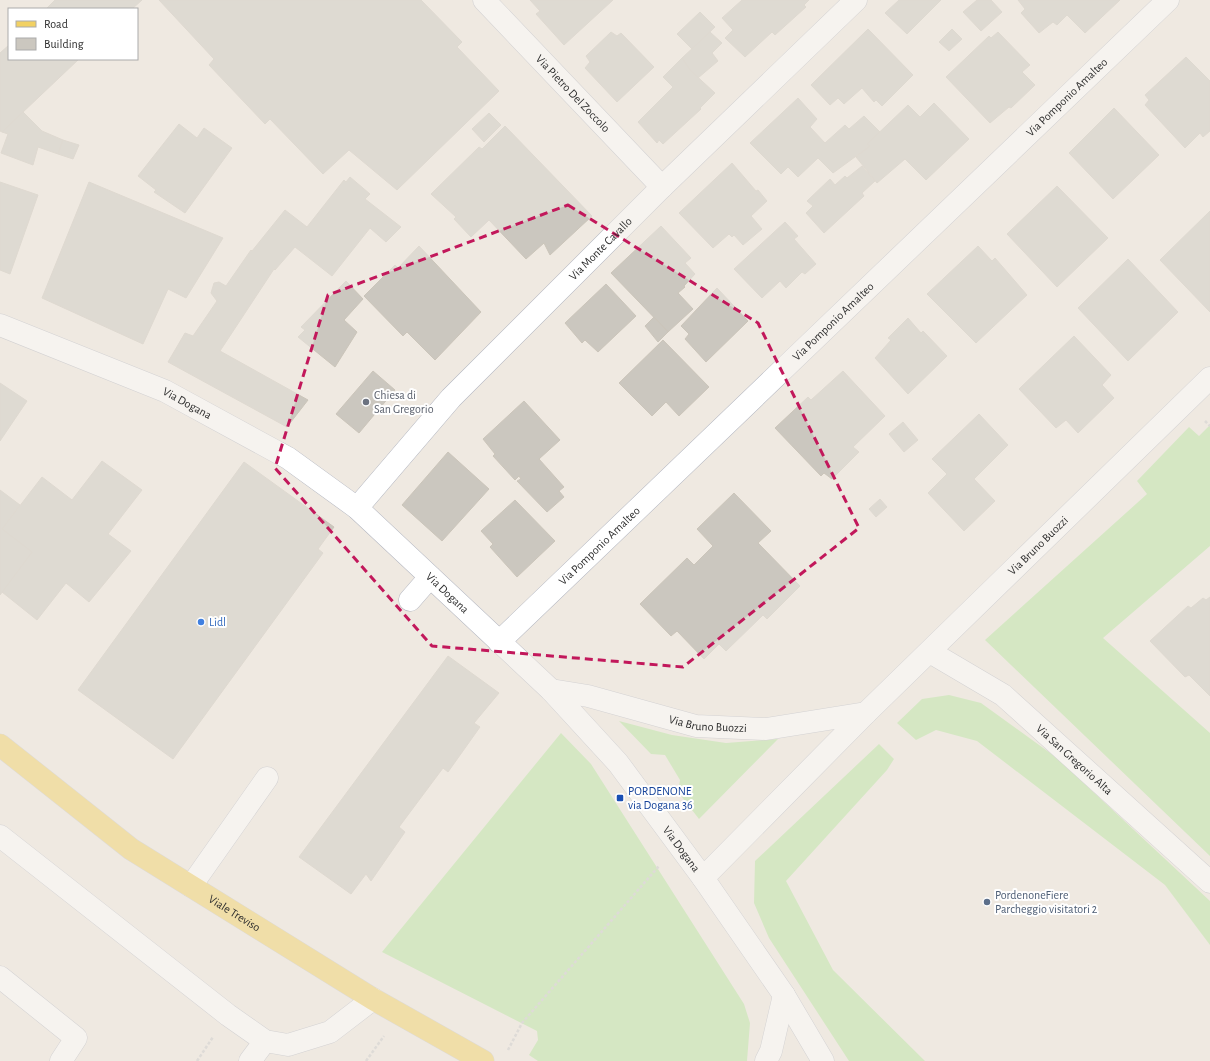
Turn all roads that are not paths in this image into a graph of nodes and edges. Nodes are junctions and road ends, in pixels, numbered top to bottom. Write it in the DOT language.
graph roads {
  1 [pos="484,0"];
  2 [pos="856,0"];
  3 [pos="1168,0"];
  4 [pos="662,187"];
  5 [pos="0,325"];
  6 [pos="1210,378"];
  7 [pos="357,508"];
  8 [pos="430,577"];
  9 [pos="410,600"];
  10 [pos="499,642"];
  11 [pos="930,652"];
  12 [pos="551,690"];
  13 [pos="866,713"];
  14 [pos="0,745"];
  15 [pos="267,778"];
  16 [pos="0,836"];
  17 [pos="703,878"];
  18 [pos="1210,882"];
  19 [pos="191,886"];
  20 [pos="0,977"];
  21 [pos="784,996"];
  22 [pos="373,999"];
  23 [pos="266,1041"];
  24 [pos="61,1061"];
  25 [pos="250,1061"];
  26 [pos="483,1061"];
  27 [pos="766,1061"];
  28 [pos="823,1061"];
  1 -- 4 [label="street, Via Pietro Del Zoccolo"];
  2 -- 4 [label="street, Via Monte Cavallo"];
  3 -- 10 [label="street, Via Pomponio Amalteo"];
  4 -- 7 [label="street, Via Monte Cavallo"];
  5 -- 7 [label="street, Via Dogana"];
  6 -- 11 [label="street, Via Bruno Buozzi"];
  7 -- 8 [label="street, Via Dogana"];
  8 -- 9 [label="street"];
  8 -- 10 [label="street, Via Dogana"];
  10 -- 12 [label="street, Via Dogana"];
  11 -- 13 [label="street, Via Bruno Buozzi"];
  11 -- 18 [label="street, Via San Gregorio Alta"];
  12 -- 13 [label="street, Via Bruno Buozzi"];
  12 -- 17 [label="street, Via Dogana"];
  13 -- 17 [label="street, Via Bruno Buozzi"];
  14 -- 19 [label="main road, Viale Treviso"];
  15 -- 19 [label="street"];
  16 -- 23 [label="street"];
  17 -- 21 [label="street, Via Dogana"];
  19 -- 22 [label="main road, Viale Treviso"];
  20 -- 24 [label="street"];
  21 -- 27 [label="street"];
  21 -- 28 [label="street, Via Dogana"];
  22 -- 23 [label="street"];
  22 -- 26 [label="main road, Viale Treviso"];
  23 -- 25 [label="street"];
}
